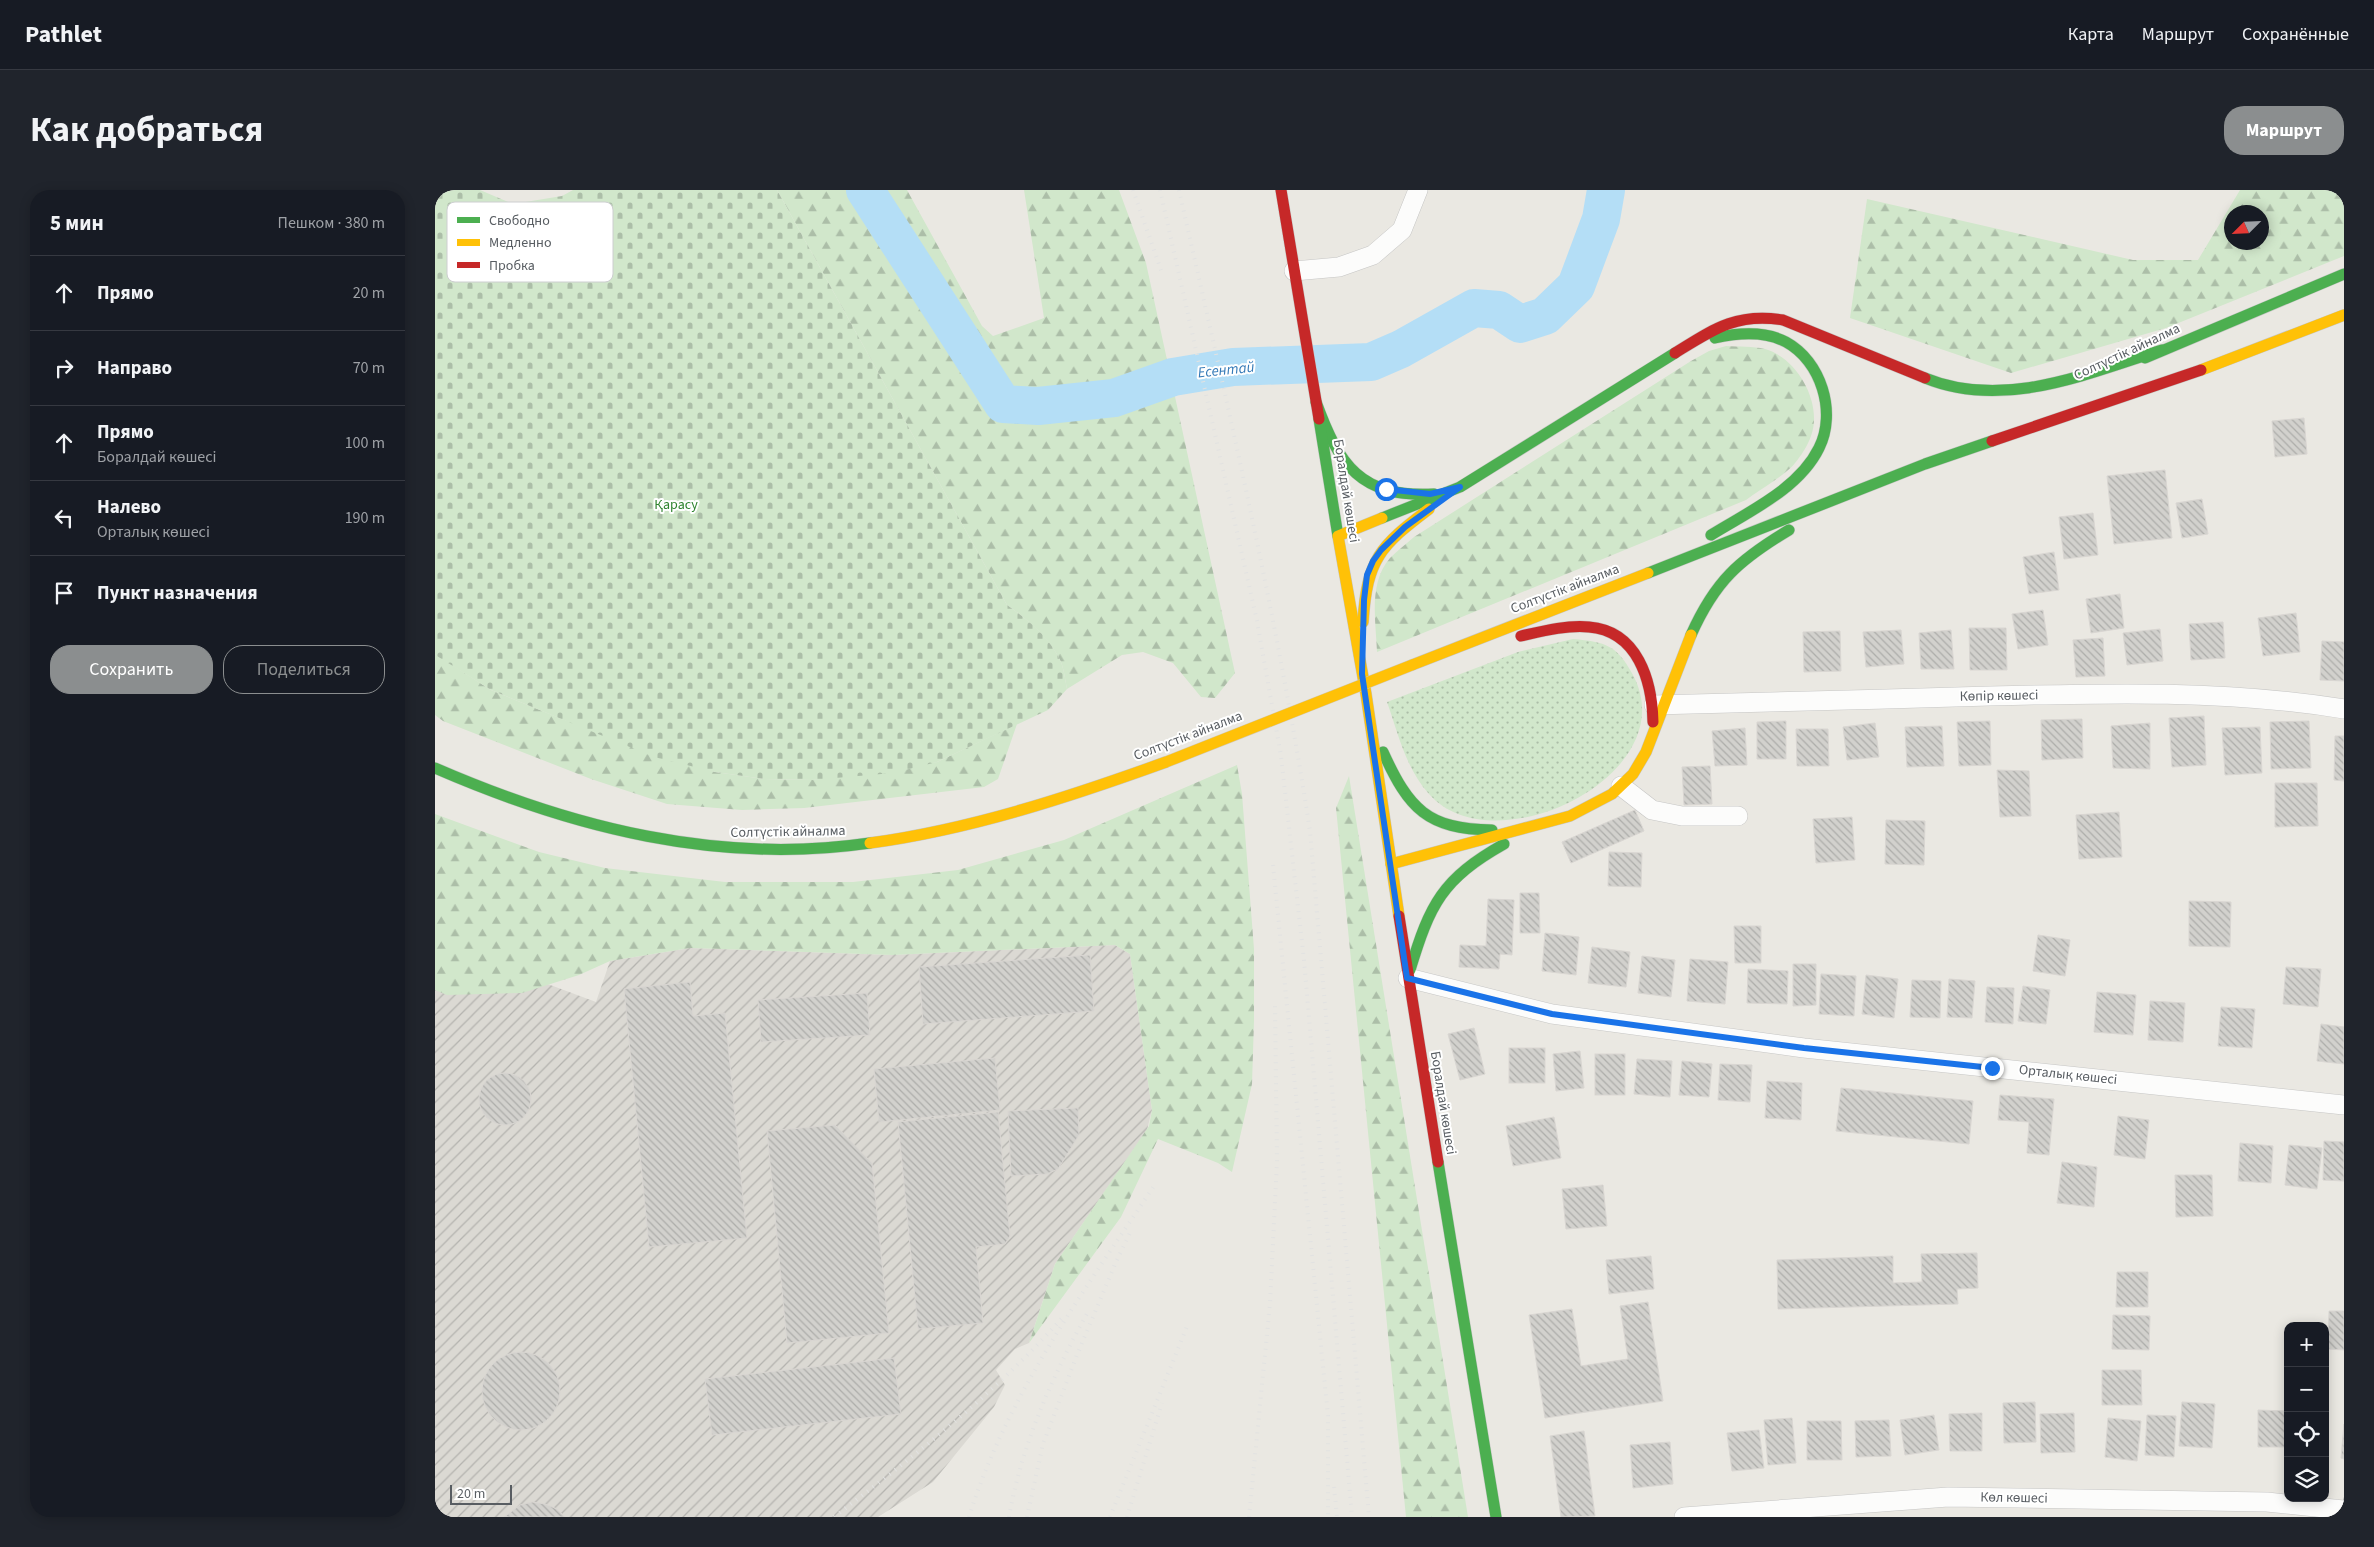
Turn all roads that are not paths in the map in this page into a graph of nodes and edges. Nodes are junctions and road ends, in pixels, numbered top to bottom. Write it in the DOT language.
graph roads {
  1 [pos="1281,190"];
  2 [pos="1418,190"];
  3 [pos="1295,271"];
  4 [pos="2344,274"];
  5 [pos="2344,315"];
  6 [pos="1682,348"];
  7 [pos="2162,350"];
  8 [pos="2083,388"];
  9 [pos="1316,402"];
  10 [pos="2013,422"];
  11 [pos="1925,464"];
  12 [pos="1460,487"];
  13 [pos="1853,493"];
  14 [pos="1338,536"];
  15 [pos="1654,571"];
  16 [pos="1437,655"];
  17 [pos="1362,674"];
  18 [pos="1366,694"];
  19 [pos="1659,705"];
  20 [pos="2344,708"];
  21 [pos="435,768"];
  22 [pos="1621,786"];
  23 [pos="1738,816"];
  24 [pos="1545,824"];
  25 [pos="1391,864"];
  26 [pos="1407,978"];
  27 [pos="2344,1105"];
  28 [pos="2344,1510"];
  29 [pos="1496,1517"];
  30 [pos="1684,1517"];
  1 -- 3 [label="main road"];
  2 -- 3 [label="street"];
  3 -- 9 [label="main road"];
  4 -- 7 [label="main road, Солтүстік айналма"];
  5 -- 11 [label="main road, Солтүстік айналма"];
  6 -- 7 [label="main road"];
  6 -- 12 [label="main road"];
  6 -- 15 [label="main road"];
  7 -- 8 [label="main road, Солтүстік айналма"];
  9 -- 12 [label="main road"];
  9 -- 14 [label="main road, Боралдай көшесі"];
  10 -- 11 [label="main road, Солтүстік айналма"];
  11 -- 13 [label="main road, Солтүстік айналма"];
  12 -- 14 [label="main road"];
  12 -- 17 [label="main road"];
  13 -- 15 [label="main road, Солтүстік айналма"];
  13 -- 19 [label="main road"];
  14 -- 17 [label="main road, Боралдай көшесі"];
  15 -- 16 [label="main road, Солтүстік айналма"];
  16 -- 19 [label="main road"];
  16 -- 21 [label="main road, Солтүстік айналма, bridge"];
  17 -- 18 [label="main road"];
  18 -- 24 [label="main road"];
  18 -- 25 [label="main road, Боралдай көшесі"];
  19 -- 20 [label="street, Көпір көшесі"];
  19 -- 22 [label="main road"];
  22 -- 23 [label="street"];
  22 -- 24 [label="main road"];
  24 -- 25 [label="main road"];
  24 -- 26 [label="main road"];
  25 -- 26 [label="main road, Боралдай көшесі"];
  26 -- 27 [label="street, Орталық көшесі"];
  26 -- 29 [label="main road, Боралдай көшесі"];
  28 -- 30 [label="street, Көл көшесі"];
}
